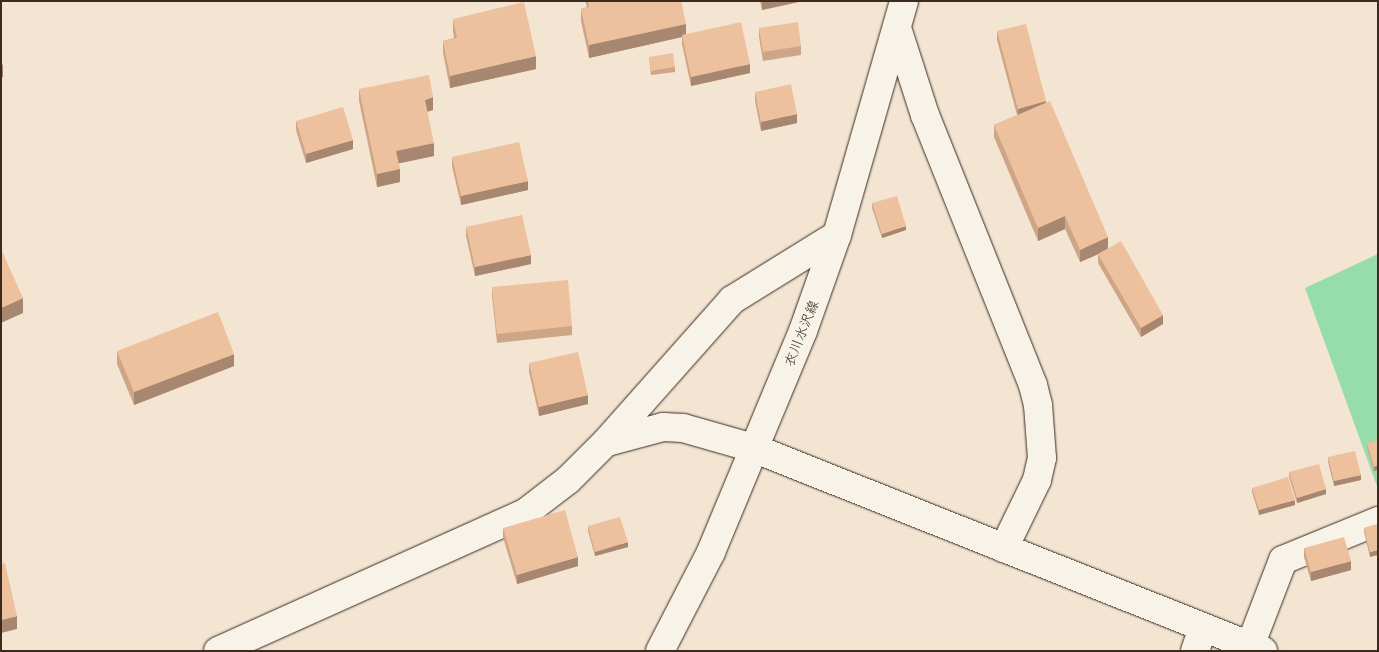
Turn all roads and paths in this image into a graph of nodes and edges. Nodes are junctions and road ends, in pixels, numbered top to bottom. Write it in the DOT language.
graph roads {
  1 [pos="904,1"];
  2 [pos="898,31"];
  3 [pos="837,235"];
  4 [pos="606,442"];
  5 [pos="752,448"];
  6 [pos="1378,521"];
  7 [pos="1004,548"];
  8 [pos="1199,639"];
  9 [pos="1256,648"];
  10 [pos="218,651"];
  11 [pos="660,651"];
  1 -- 2 [label="street, 衣川水沢線"];
  2 -- 3 [label="street, 衣川水沢線"];
  2 -- 7 [label="street"];
  3 -- 4 [label="street"];
  3 -- 5 [label="street, 衣川水沢線"];
  4 -- 5 [label="street"];
  4 -- 10 [label="street"];
  5 -- 7 [label="street"];
  5 -- 11 [label="street, 衣川水沢線"];
  6 -- 9 [label="street"];
  7 -- 8 [label="street"];
  8 -- 9 [label="street"];
}
